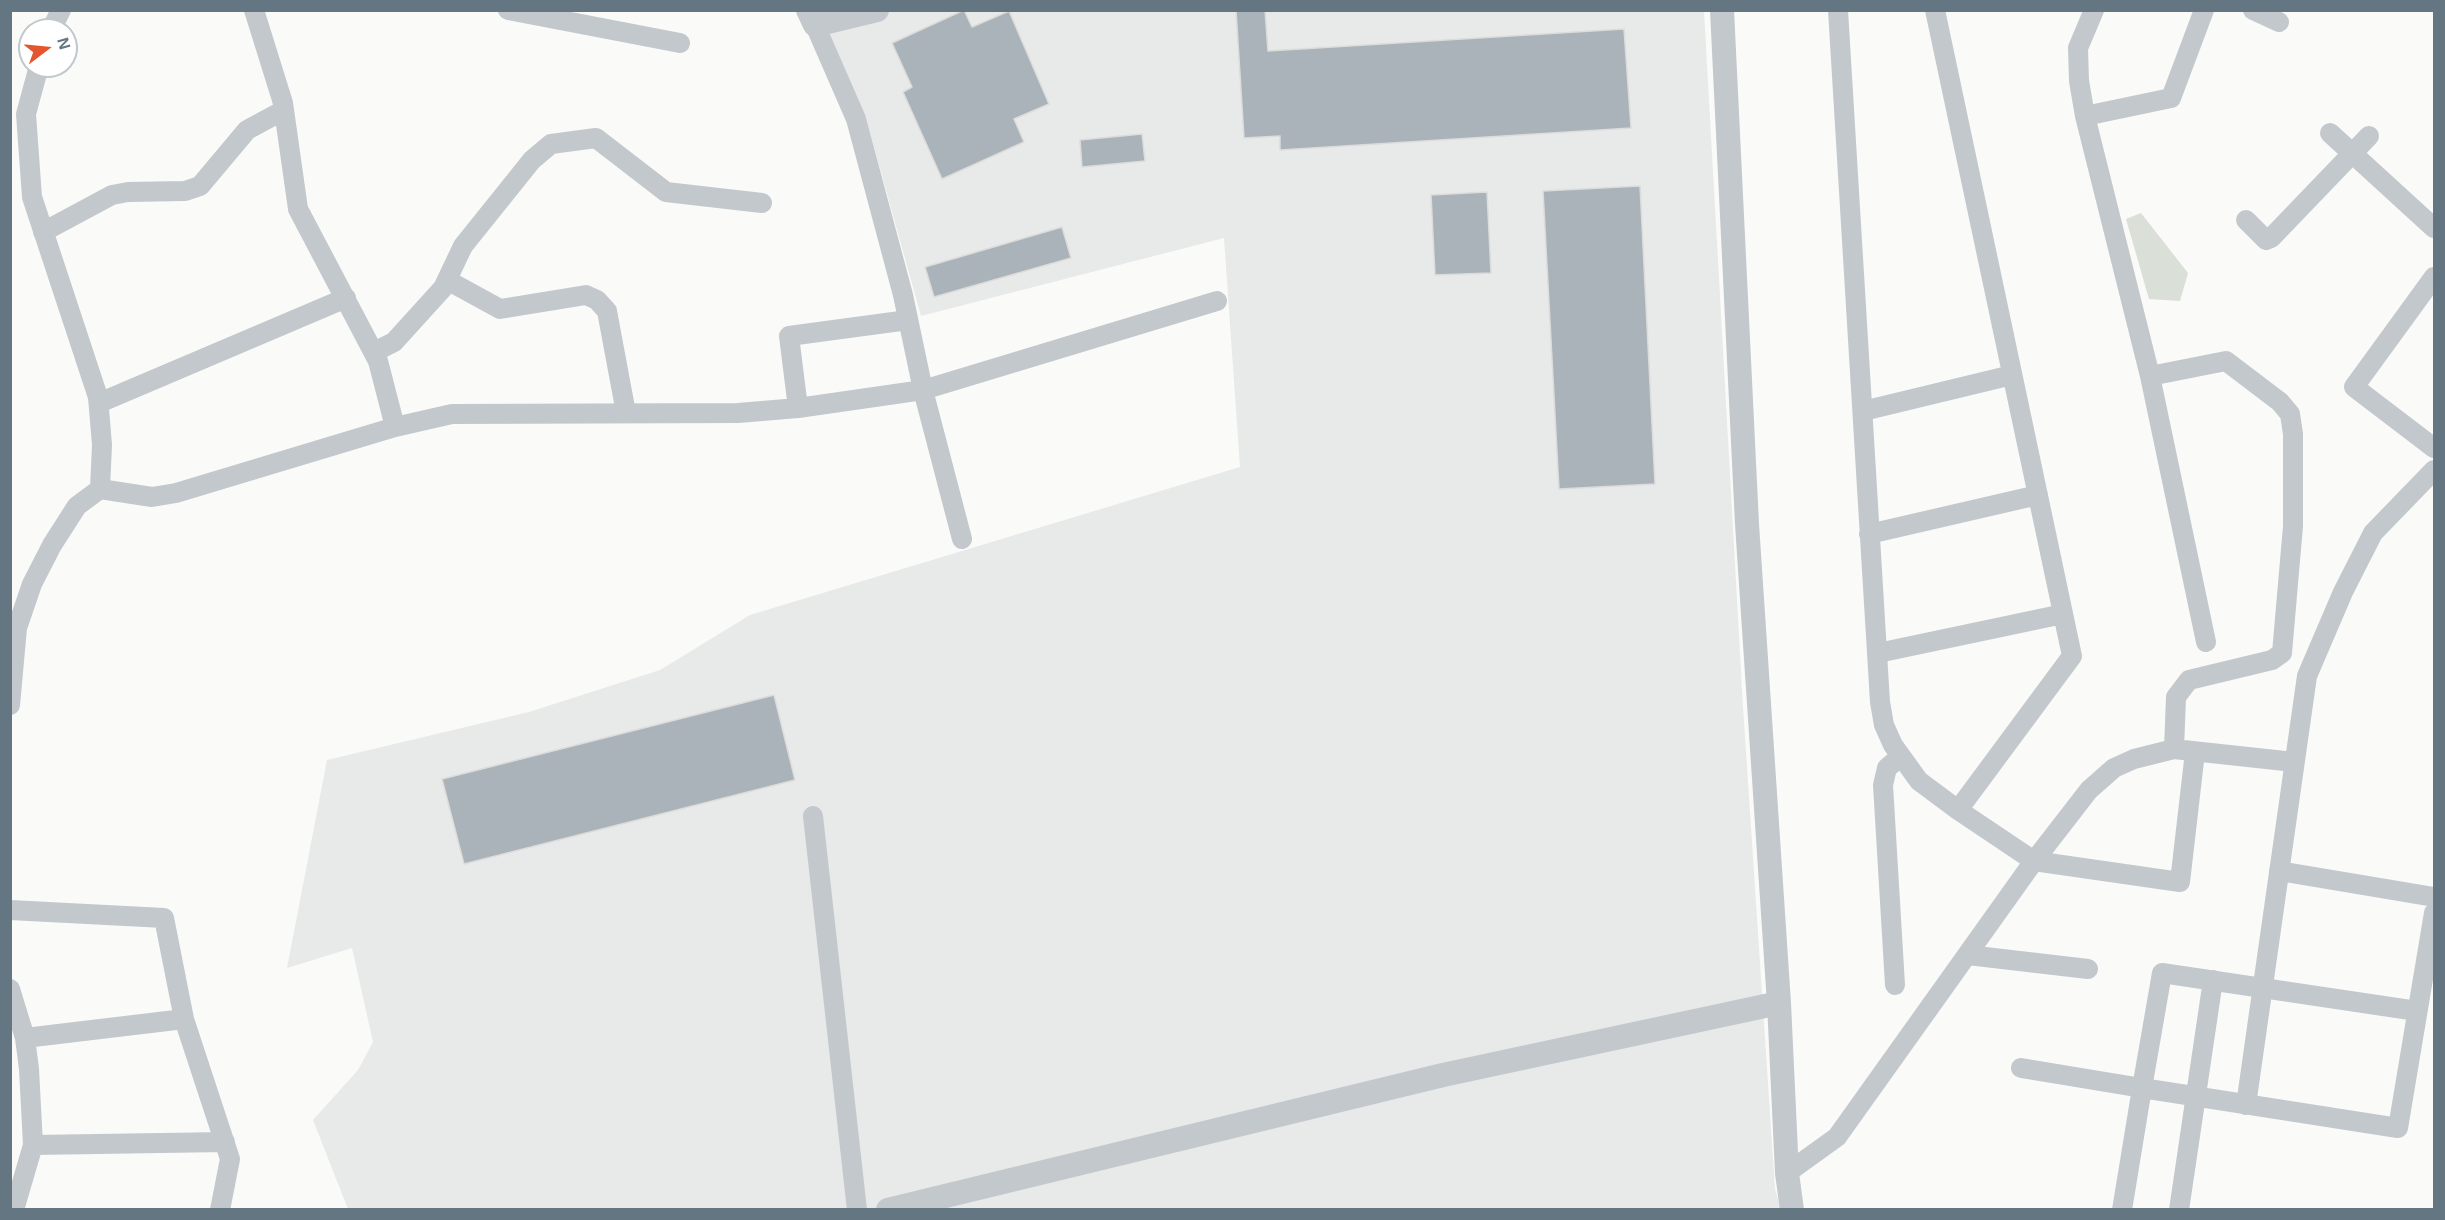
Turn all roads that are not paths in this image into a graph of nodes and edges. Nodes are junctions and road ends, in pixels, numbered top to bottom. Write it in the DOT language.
graph roads {
  1 [pos="254,10"];
  2 [pos="508,10"];
  3 [pos="878,10"];
  4 [pos="1722,10"];
  5 [pos="1838,10"];
  6 [pos="1935,10"];
  7 [pos="2094,10"];
  8 [pos="2204,10"];
  9 [pos="2253,10"];
  10 [pos="811,18"];
  11 [pos="594,19"];
  12 [pos="2279,22"];
  13 [pos="680,43"];
  14 [pos="36,78"];
  15 [pos="284,110"];
  16 [pos="2085,116"];
  17 [pos="2330,133"];
  18 [pos="2370,136"];
  19 [pos="2353,153"];
  20 [pos="762,203"];
  21 [pos="2246,220"];
  22 [pos="2434,228"];
  23 [pos="43,232"];
  24 [pos="2434,277"];
  25 [pos="447,280"];
  26 [pos="346,298"];
  27 [pos="1217,301"];
  28 [pos="908,320"];
  29 [pos="374,352"];
  30 [pos="2012,375"];
  31 [pos="2150,376"];
  32 [pos="923,390"];
  33 [pos="99,403"];
  34 [pos="798,408"];
  35 [pos="1863,411"];
  36 [pos="626,413"];
  37 [pos="395,427"];
  38 [pos="2434,448"];
  39 [pos="2434,470"];
  40 [pos="100,489"];
  41 [pos="2038,495"];
  42 [pos="1869,534"];
  43 [pos="962,539"];
  44 [pos="2062,614"];
  45 [pos="2206,642"];
  46 [pos="1878,653"];
  47 [pos="10,705"];
  48 [pos="2174,749"];
  49 [pos="2195,752"];
  50 [pos="1900,757"];
  51 [pos="2294,762"];
  52 [pos="1958,810"];
  53 [pos="813,816"];
  54 [pos="2034,861"];
  55 [pos="2279,871"];
  56 [pos="2434,897"];
  57 [pos="10,910"];
  58 [pos="2434,913"];
  59 [pos="1968,955"];
  60 [pos="2088,969"];
  61 [pos="2212,980"];
  62 [pos="1895,985"];
  63 [pos="2264,986"];
  64 [pos="10,989"];
  65 [pos="1779,1003"];
  66 [pos="2416,1011"];
  67 [pos="184,1019"];
  68 [pos="25,1038"];
  69 [pos="2021,1068"];
  70 [pos="2142,1088"];
  71 [pos="2197,1096"];
  72 [pos="2246,1105"];
  73 [pos="225,1142"];
  74 [pos="33,1145"];
  75 [pos="1787,1173"];
  76 [pos="14,1209"];
  77 [pos="220,1209"];
  78 [pos="857,1209"];
  79 [pos="888,1209"];
  80 [pos="1792,1209"];
  81 [pos="2122,1209"];
  82 [pos="2179,1209"];
  1 -- 15 [label="street"];
  2 -- 11 [label="street"];
  3 -- 10 [label="street"];
  4 -- 65 [label="street"];
  5 -- 35 [label="street"];
  6 -- 30 [label="street"];
  7 -- 16 [label="street"];
  8 -- 16 [label="street"];
  9 -- 12 [label="street"];
  10 -- 28 [label="street"];
  11 -- 13 [label="street"];
  14 -- 23 [label="street"];
  15 -- 23 [label="street"];
  15 -- 26 [label="street"];
  16 -- 31 [label="street"];
  17 -- 19 [label="street"];
  18 -- 19 [label="street"];
  19 -- 21 [label="street"];
  19 -- 22 [label="street"];
  20 -- 25 [label="street"];
  23 -- 33 [label="street"];
  24 -- 38 [label="street"];
  25 -- 29 [label="street"];
  25 -- 36 [label="street"];
  26 -- 29 [label="street"];
  26 -- 33 [label="street"];
  27 -- 32 [label="street"];
  28 -- 32 [label="street"];
  28 -- 34 [label="street"];
  29 -- 37 [label="street"];
  30 -- 35 [label="street"];
  30 -- 41 [label="street"];
  31 -- 45 [label="street"];
  31 -- 48 [label="street"];
  32 -- 34 [label="street"];
  32 -- 43 [label="street"];
  33 -- 40 [label="street"];
  34 -- 36 [label="street"];
  35 -- 42 [label="street"];
  36 -- 37 [label="street"];
  37 -- 40 [label="street"];
  39 -- 51 [label="street"];
  40 -- 47 [label="street"];
  41 -- 42 [label="street"];
  41 -- 44 [label="street"];
  42 -- 46 [label="street"];
  44 -- 46 [label="street"];
  44 -- 52 [label="street"];
  46 -- 50 [label="street"];
  48 -- 49 [label="street"];
  48 -- 54 [label="street"];
  49 -- 51 [label="street"];
  49 -- 54 [label="street"];
  50 -- 52 [label="street"];
  50 -- 62 [label="street"];
  51 -- 55 [label="street"];
  52 -- 54 [label="street"];
  53 -- 78 [label="street"];
  54 -- 59 [label="street"];
  55 -- 56 [label="street"];
  55 -- 63 [label="street"];
  57 -- 67 [label="street"];
  58 -- 66 [label="street"];
  59 -- 60 [label="street"];
  59 -- 75 [label="street"];
  61 -- 63 [label="street"];
  61 -- 70 [label="street"];
  61 -- 71 [label="street"];
  63 -- 66 [label="street"];
  63 -- 72 [label="street"];
  64 -- 68 [label="street"];
  65 -- 75 [label="street"];
  65 -- 79 [label="street"];
  66 -- 72 [label="street"];
  67 -- 68 [label="street"];
  67 -- 73 [label="street"];
  68 -- 74 [label="street"];
  69 -- 70 [label="street"];
  70 -- 71 [label="street"];
  70 -- 81 [label="street"];
  71 -- 72 [label="street"];
  71 -- 82 [label="street"];
  73 -- 74 [label="street"];
  73 -- 77 [label="street"];
  74 -- 76 [label="street"];
  75 -- 80 [label="street"];
}
